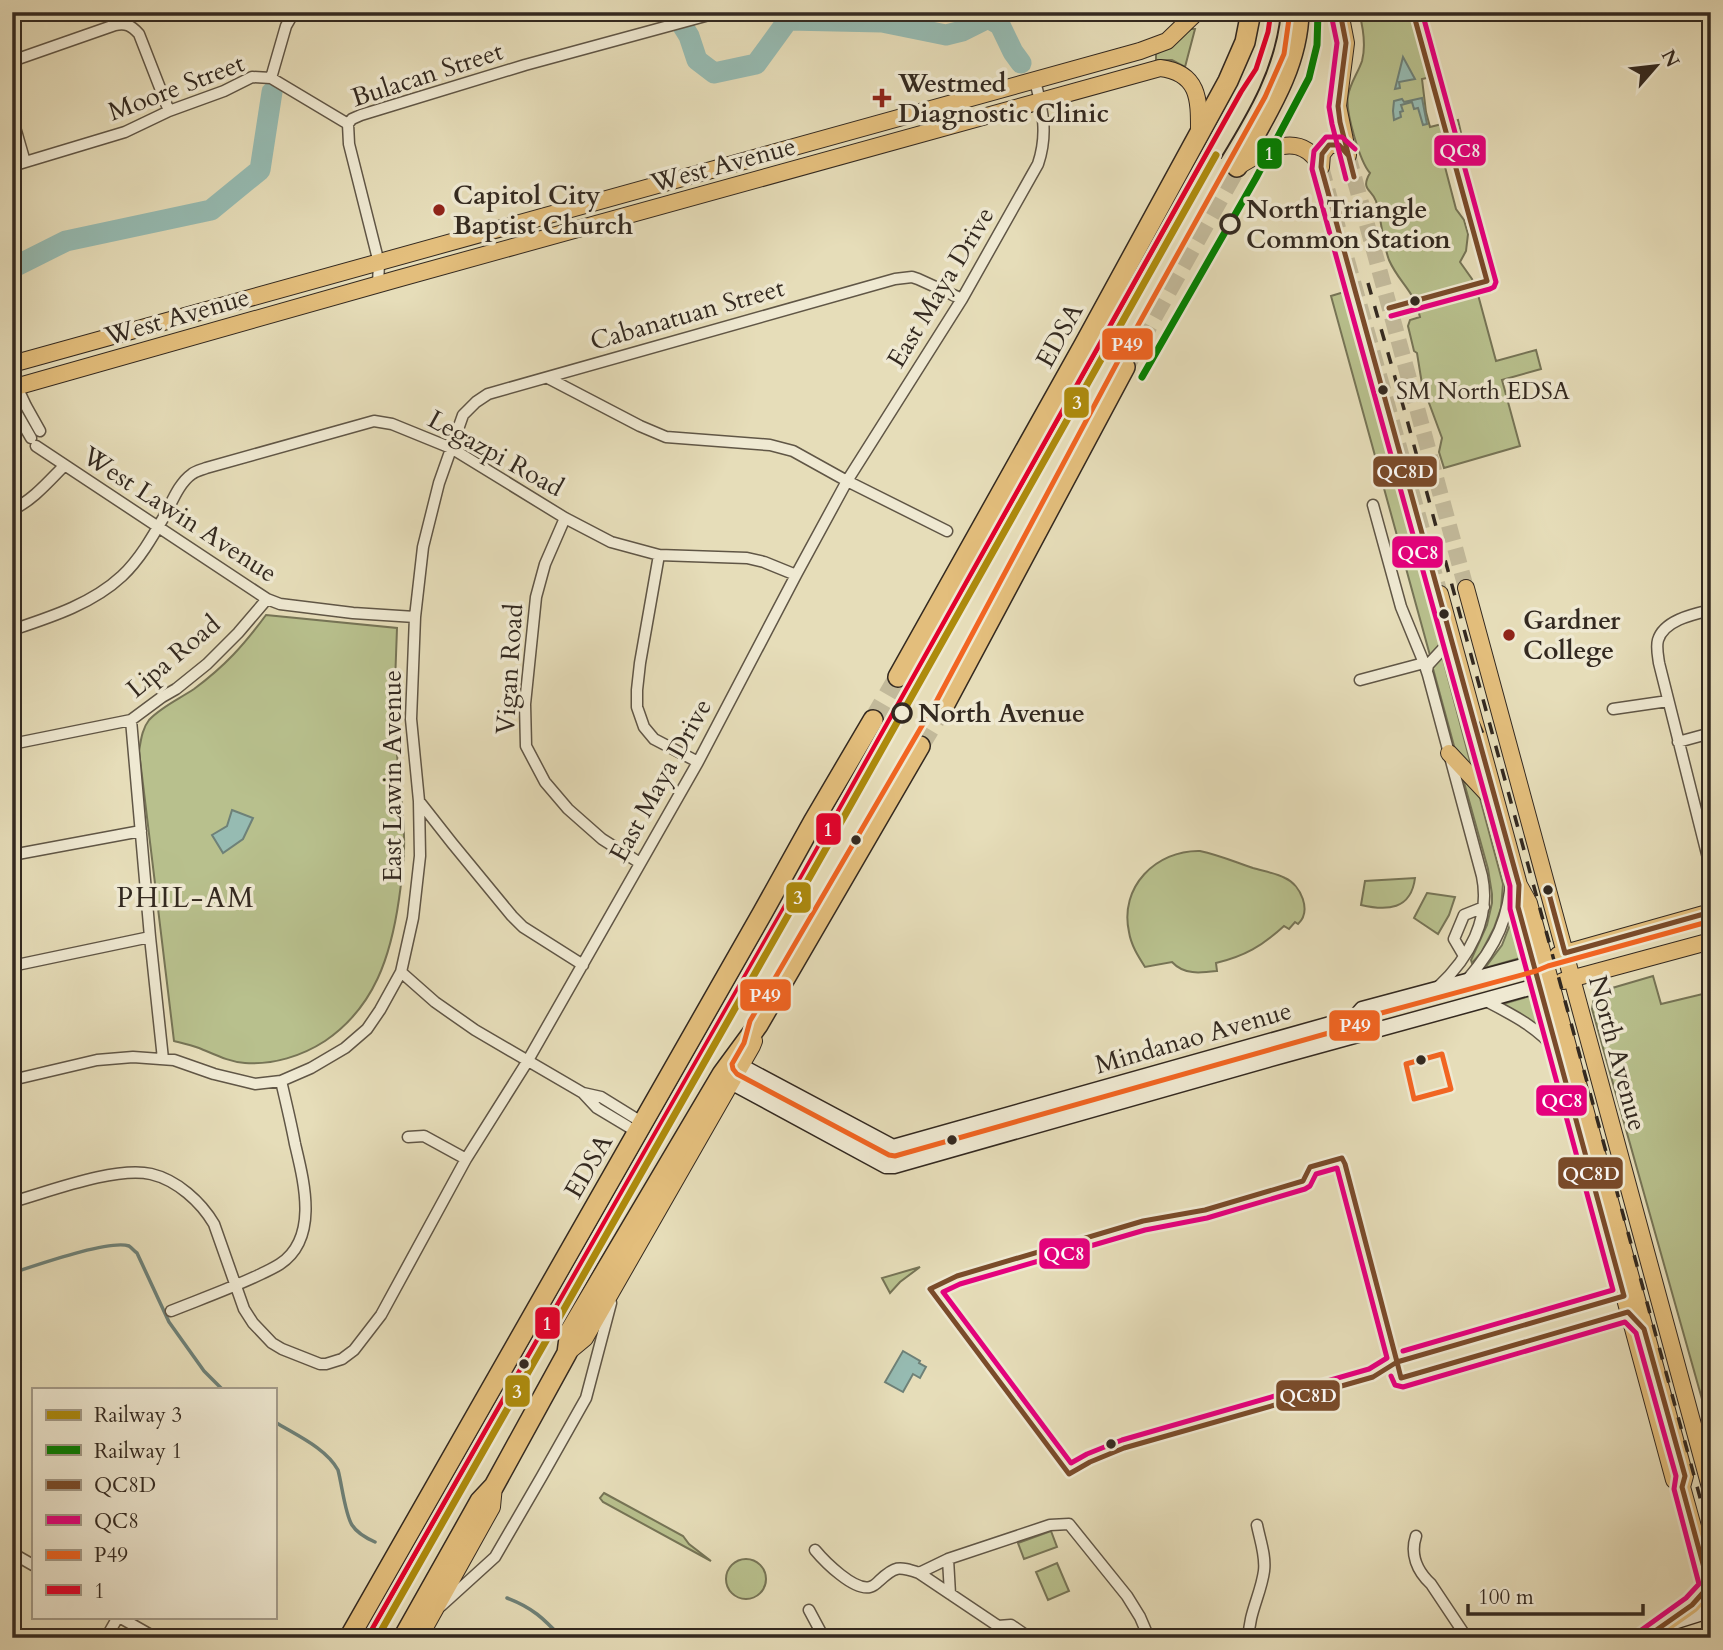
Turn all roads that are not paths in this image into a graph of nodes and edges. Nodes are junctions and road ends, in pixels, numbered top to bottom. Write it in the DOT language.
graph roads {
  1 [pos="294,12"];
  2 [pos="720,12"];
  3 [pos="1197,12"];
  4 [pos="1251,12"];
  5 [pos="1299,12"];
  6 [pos="1340,12"];
  7 [pos="12,61"];
  8 [pos="271,78"];
  9 [pos="1035,81"];
  10 [pos="1041,103"];
  11 [pos="169,111"];
  12 [pos="12,117"];
  13 [pos="348,124"];
  14 [pos="1199,135"];
  15 [pos="26,162"];
  16 [pos="12,166"];
  17 [pos="1237,167"];
  18 [pos="379,263"];
  19 [pos="378,284"];
  20 [pos="962,299"];
  21 [pos="159,324"];
  22 [pos="165,345"];
  23 [pos="12,364"];
  24 [pos="1125,367"];
  25 [pos="548,378"];
  26 [pos="14,383"];
  27 [pos="12,405"];
  28 [pos="38,439"];
  29 [pos="451,448"];
  30 [pos="64,466"];
  31 [pos="847,481"];
  32 [pos="1373,505"];
  33 [pos="12,510"];
  34 [pos="565,518"];
  35 [pos="159,526"];
  36 [pos="947,531"];
  37 [pos="659,555"];
  38 [pos="796,575"];
  39 [pos="1466,588"];
  40 [pos="1440,594"];
  41 [pos="267,599"];
  42 [pos="1711,610"];
  43 [pos="415,617"];
  44 [pos="12,629"];
  45 [pos="1452,639"];
  46 [pos="1425,667"];
  47 [pos="898,677"];
  48 [pos="1360,680"];
  49 [pos="1668,701"];
  50 [pos="945,704"];
  51 [pos="1613,709"];
  52 [pos="131,720"];
  53 [pos="873,720"];
  54 [pos="1711,733"];
  55 [pos="1678,741"];
  56 [pos="12,744"];
  57 [pos="920,746"];
  58 [pos="1449,753"];
  59 [pos="698,762"];
  60 [pos="419,801"];
  61 [pos="1496,804"];
  62 [pos="141,831"];
  63 [pos="12,855"];
  64 [pos="640,863"];
  65 [pos="1513,863"];
  66 [pos="1711,870"];
  67 [pos="1484,907"];
  68 [pos="1711,912"];
  69 [pos="150,937"];
  70 [pos="1711,941"];
  71 [pos="1565,953"];
  72 [pos="1464,956"];
  73 [pos="1539,961"];
  74 [pos="583,965"];
  75 [pos="12,966"];
  76 [pos="1511,969"];
  77 [pos="401,972"];
  78 [pos="1572,979"];
  79 [pos="1468,980"];
  80 [pos="1545,985"];
  81 [pos="1436,989"];
  82 [pos="1517,991"];
  83 [pos="1484,1000"];
  84 [pos="758,1025"];
  85 [pos="1558,1053"];
  86 [pos="163,1059"];
  87 [pos="527,1062"];
  88 [pos="741,1066"];
  89 [pos="12,1080"];
  90 [pos="281,1081"];
  91 [pos="731,1082"];
  92 [pos="783,1089"];
  93 [pos="773,1105"];
  94 [pos="1584,1126"];
  95 [pos="640,1127"];
  96 [pos="408,1137"];
  97 [pos="466,1159"];
  98 [pos="12,1202"];
  99 [pos="616,1283"];
  100 [pos="236,1285"];
  101 [pos="1628,1297"];
  102 [pos="171,1311"];
  103 [pos="1644,1329"];
  104 [pos="567,1353"];
  105 [pos="494,1486"];
  106 [pos="1682,1487"];
  107 [pos="1711,1491"];
  108 [pos="1257,1525"];
  109 [pos="1416,1536"];
  110 [pos="816,1550"];
  111 [pos="12,1552"];
  112 [pos="948,1559"];
  113 [pos="32,1564"];
  114 [pos="919,1573"];
  115 [pos="1710,1589"];
  116 [pos="950,1594"];
  117 [pos="1711,1609"];
  118 [pos="809,1610"];
  119 [pos="432,1614"];
  120 [pos="118,1618"];
  121 [pos="121,1618"];
  122 [pos="1664,1625"];
  123 [pos="106,1638"];
  124 [pos="156,1638"];
  125 [pos="349,1638"];
  126 [pos="403,1638"];
  127 [pos="419,1638"];
  128 [pos="824,1638"];
  129 [pos="1030,1638"];
  130 [pos="1149,1638"];
  131 [pos="1249,1638"];
  132 [pos="1467,1638"];
  133 [pos="1645,1638"];
  1 -- 8 [label="street"];
  2 -- 13 [label="street, Bulacan Street"];
  3 -- 9 [label="main road, West Avenue"];
  4 -- 14 [label="highway, EDSA"];
  5 -- 17 [label="highway"];
  6 -- 17 [label="main road"];
  7 -- 11 [label="street"];
  8 -- 11 [label="street, Moore Street"];
  8 -- 13 [label="street, Moore Street"];
  9 -- 10 [label="street, East Maya Drive"];
  9 -- 18 [label="main road, West Avenue"];
  10 -- 14 [label="main road, West Avenue"];
  10 -- 19 [label="main road, West Avenue"];
  10 -- 20 [label="street, East Maya Drive"];
  11 -- 15 [label="street, Moore Street"];
  12 -- 15 [label="street"];
  13 -- 18 [label="street, Bulacan Street"];
  14 -- 47 [label="highway, EDSA"];
  15 -- 16 [label="street, Moore Street"];
  18 -- 19 [label="street, Bulacan Street"];
  18 -- 21 [label="main road, West Avenue"];
  19 -- 22 [label="main road, West Avenue"];
  20 -- 25 [label="street, Cabanatuan Street"];
  20 -- 31 [label="street, East Maya Drive"];
  21 -- 22 [label="main road"];
  21 -- 23 [label="main road, West Avenue"];
  22 -- 26 [label="main road, West Avenue"];
  24 -- 50 [label="highway"];
  25 -- 29 [label="street, Cabanatuan Street"];
  25 -- 31 [label="street"];
  26 -- 28 [label="street"];
  27 -- 28 [label="street"];
  28 -- 30 [label="street, West Lawin Avenue"];
  29 -- 34 [label="street, Legazpi Road"];
  29 -- 35 [label="street, Legazpi Road"];
  29 -- 43 [label="street, East Lawin Avenue"];
  30 -- 33 [label="street"];
  30 -- 35 [label="street, West Lawin Avenue"];
  31 -- 36 [label="street"];
  31 -- 38 [label="street, East Maya Drive"];
  32 -- 46 [label="street"];
  34 -- 37 [label="street, Legazpi Road"];
  34 -- 64 [label="street, Vigan Road"];
  35 -- 41 [label="street, West Lawin Avenue"];
  35 -- 44 [label="street, Legazpi Road"];
  37 -- 38 [label="street, Legazpi Road"];
  37 -- 59 [label="street"];
  38 -- 59 [label="street, East Maya Drive"];
  39 -- 71 [label="main road, North Avenue"];
  40 -- 45 [label="main road, North Avenue"];
  41 -- 43 [label="street, West Lawin Avenue"];
  41 -- 52 [label="street, Lipa Road"];
  42 -- 49 [label="street"];
  43 -- 60 [label="street, East Lawin Avenue"];
  45 -- 46 [label="street"];
  45 -- 61 [label="main road, North Avenue"];
  46 -- 48 [label="street"];
  46 -- 58 [label="street"];
  49 -- 51 [label="street"];
  49 -- 55 [label="street"];
  52 -- 56 [label="street, Lipa Road"];
  52 -- 62 [label="street"];
  53 -- 95 [label="highway, EDSA"];
  54 -- 55 [label="street"];
  55 -- 66 [label="street"];
  57 -- 84 [label="highway"];
  58 -- 61 [label="main road"];
  58 -- 67 [label="street"];
  59 -- 64 [label="street, East Maya Drive"];
  60 -- 74 [label="street"];
  60 -- 77 [label="street, East Lawin Avenue"];
  61 -- 65 [label="main road, North Avenue"];
  62 -- 63 [label="street"];
  62 -- 69 [label="street"];
  64 -- 74 [label="street, East Maya Drive"];
  65 -- 73 [label="main road, North Avenue"];
  65 -- 79 [label="street"];
  67 -- 72 [label="street"];
  67 -- 72 [label="street"];
  68 -- 71 [label="main road, Mindanao Avenue"];
  69 -- 75 [label="street"];
  69 -- 86 [label="street"];
  70 -- 78 [label="main road, Mindanao Avenue"];
  71 -- 73 [label="main road, Mindanao Avenue"];
  71 -- 78 [label="main road, North Avenue"];
  72 -- 81 [label="street"];
  73 -- 76 [label="street, Mindanao Avenue"];
  73 -- 80 [label="main road, North Avenue"];
  74 -- 87 [label="street, East Maya Drive"];
  76 -- 79 [label="street, Mindanao Avenue"];
  76 -- 82 [label="street"];
  77 -- 87 [label="street"];
  77 -- 90 [label="street, East Lawin Avenue"];
  78 -- 80 [label="main road, Mindanao Avenue"];
  78 -- 107 [label="main road, North Avenue"];
  79 -- 81 [label="street, Mindanao Avenue"];
  80 -- 82 [label="street, Mindanao Avenue"];
  80 -- 85 [label="main road, North Avenue"];
  80 -- 94 [label="main road, North Avenue"];
  81 -- 92 [label="street, Mindanao Avenue"];
  82 -- 83 [label="street, Mindanao Avenue"];
  83 -- 85 [label="street"];
  83 -- 93 [label="street, Mindanao Avenue"];
  84 -- 88 [label="main road"];
  84 -- 104 [label="highway"];
  85 -- 94 [label="main road, North Avenue"];
  86 -- 89 [label="street"];
  86 -- 90 [label="street"];
  87 -- 95 [label="street"];
  87 -- 97 [label="street, East Maya Drive"];
  88 -- 91 [label="main road"];
  88 -- 92 [label="street, Mindanao Avenue"];
  90 -- 100 [label="street"];
  91 -- 93 [label="street, Mindanao Avenue"];
  91 -- 99 [label="main road"];
  92 -- 93 [label="street"];
  94 -- 101 [label="main road, North Avenue"];
  95 -- 125 [label="highway, EDSA"];
  96 -- 97 [label="street"];
  97 -- 100 [label="street, East Maya Drive"];
  98 -- 100 [label="street, East Maya Drive"];
  99 -- 104 [label="main road"];
  99 -- 119 [label="street"];
  100 -- 102 [label="street"];
  101 -- 103 [label="main road"];
  101 -- 103 [label="main road, North Avenue"];
  101 -- 106 [label="main road, North Avenue"];
  103 -- 106 [label="main road, North Avenue"];
  104 -- 105 [label="highway"];
  105 -- 119 [label="main road"];
  105 -- 126 [label="highway"];
  106 -- 115 [label="main road, North Avenue"];
  108 -- 131 [label="street"];
  109 -- 132 [label="street"];
  110 -- 114 [label="street"];
  111 -- 113 [label="street"];
  112 -- 114 [label="street"];
  112 -- 116 [label="street"];
  112 -- 130 [label="street"];
  114 -- 116 [label="street"];
  115 -- 122 [label="main road"];
  116 -- 129 [label="street"];
  117 -- 122 [label="street"];
  118 -- 128 [label="street"];
  119 -- 127 [label="main road"];
  120 -- 123 [label="street"];
  121 -- 124 [label="street"];
  122 -- 133 [label="street"];
}
